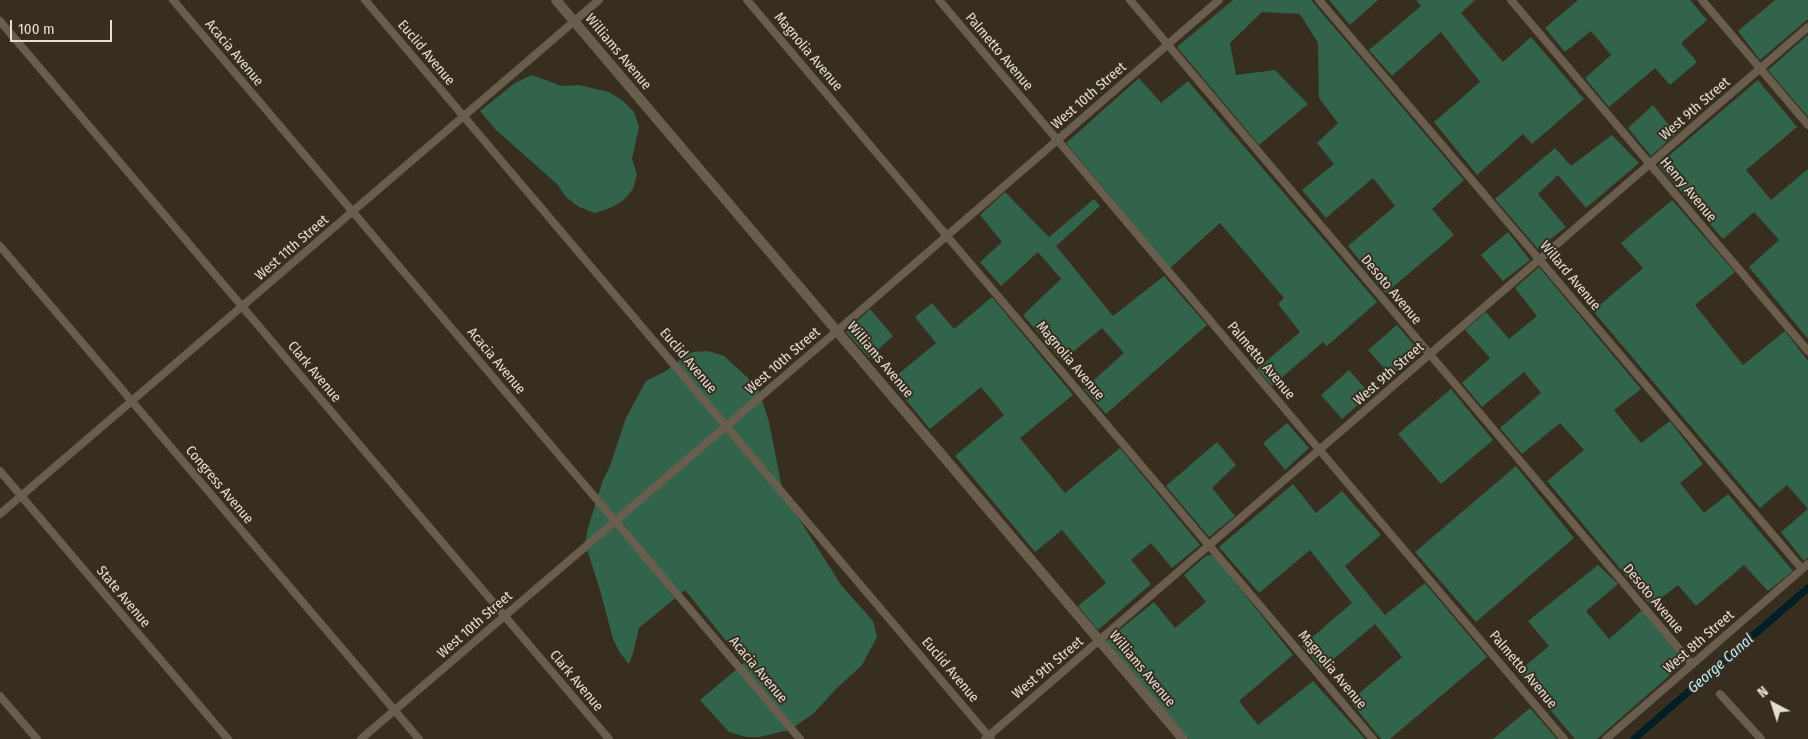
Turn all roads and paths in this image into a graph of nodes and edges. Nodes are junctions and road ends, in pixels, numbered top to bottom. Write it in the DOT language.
graph roads {
  1 [pos="173,0"];
  2 [pos="365,0"];
  3 [pos="556,0"];
  4 [pos="599,0"];
  5 [pos="747,0"];
  6 [pos="939,0"];
  7 [pos="1130,0"];
  8 [pos="1219,0"];
  9 [pos="1320,0"];
  10 [pos="1511,0"];
  11 [pos="1702,0"];
  12 [pos="0,21"];
  13 [pos="574,22"];
  14 [pos="1808,27"];
  15 [pos="1168,45"];
  16 [pos="1760,69"];
  17 [pos="464,117"];
  18 [pos="1808,126"];
  19 [pos="1057,140"];
  20 [pos="1650,164"];
  21 [pos="353,212"];
  22 [pos="947,236"];
  23 [pos="0,246"];
  24 [pos="1540,260"];
  25 [pos="242,306"];
  26 [pos="837,331"];
  27 [pos="1808,351"];
  28 [pos="1430,355"];
  29 [pos="132,401"];
  30 [pos="727,426"];
  31 [pos="1320,450"];
  32 [pos="0,471"];
  33 [pos="21,496"];
  34 [pos="0,514"];
  35 [pos="615,521"];
  36 [pos="1210,546"];
  37 [pos="1805,566"];
  38 [pos="505,616"];
  39 [pos="1100,641"];
  40 [pos="1692,664"];
  41 [pos="1720,694"];
  42 [pos="0,696"];
  43 [pos="394,710"];
  44 [pos="988,738"];
  45 [pos="37,739"];
  46 [pos="228,739"];
  47 [pos="361,739"];
  48 [pos="419,739"];
  49 [pos="609,739"];
  50 [pos="800,739"];
  51 [pos="1183,739"];
  52 [pos="1374,739"];
  53 [pos="1564,739"];
  54 [pos="1606,739"];
  55 [pos="1761,739"];
  1 -- 21 [label="street, Acacia Avenue"];
  2 -- 17 [label="street, Euclid Avenue"];
  3 -- 13 [label="street, Williams Avenue"];
  4 -- 13 [label="street, West 11th Street"];
  5 -- 22 [label="street, Magnolia Avenue"];
  6 -- 19 [label="street, Palmetto Avenue"];
  7 -- 15 [label="street, Desoto Avenue"];
  8 -- 15 [label="street, West 10th Street"];
  9 -- 24 [label="street, Willard Avenue"];
  10 -- 20 [label="street, Henry Avenue"];
  11 -- 16 [label="street"];
  12 -- 25 [label="street, Clark Avenue"];
  13 -- 17 [label="street, West 11th Street"];
  13 -- 26 [label="street, Williams Avenue"];
  14 -- 16 [label="street, West 9th Street"];
  15 -- 19 [label="street, West 10th Street"];
  15 -- 28 [label="street, Desoto Avenue"];
  16 -- 18 [label="street"];
  16 -- 20 [label="street, West 9th Street"];
  17 -- 21 [label="street, West 11th Street"];
  17 -- 30 [label="street, Euclid Avenue"];
  19 -- 22 [label="street, West 10th Street"];
  19 -- 31 [label="street, Palmetto Avenue"];
  20 -- 24 [label="street, West 9th Street"];
  20 -- 27 [label="street, Henry Avenue"];
  21 -- 25 [label="street, West 11th Street"];
  21 -- 35 [label="street, Acacia Avenue"];
  22 -- 26 [label="street, West 10th Street"];
  22 -- 36 [label="street, Magnolia Avenue"];
  23 -- 29 [label="street, Congress Avenue"];
  24 -- 28 [label="street, West 9th Street"];
  24 -- 37 [label="street, Willard Avenue"];
  25 -- 29 [label="street, West 11th Street"];
  25 -- 38 [label="street, Clark Avenue"];
  26 -- 30 [label="street, West 10th Street"];
  26 -- 39 [label="street, Williams Avenue"];
  28 -- 31 [label="street, West 9th Street"];
  28 -- 40 [label="street, Desoto Avenue"];
  29 -- 33 [label="street, West 11th Street"];
  29 -- 43 [label="street, Congress Avenue"];
  30 -- 35 [label="street, West 10th Street"];
  30 -- 44 [label="street, Euclid Avenue"];
  31 -- 36 [label="street, West 9th Street"];
  31 -- 53 [label="street, Palmetto Avenue"];
  32 -- 33 [label="street, State Avenue"];
  33 -- 34 [label="street, West 11th Street"];
  33 -- 46 [label="street, State Avenue"];
  35 -- 38 [label="street, West 10th Street"];
  35 -- 50 [label="street, Acacia Avenue"];
  36 -- 39 [label="street, West 9th Street"];
  36 -- 52 [label="street, Magnolia Avenue"];
  37 -- 40 [label="street, West 8th Street"];
  38 -- 43 [label="street, West 10th Street"];
  38 -- 49 [label="street, Clark Avenue"];
  39 -- 44 [label="street, West 9th Street"];
  39 -- 51 [label="street, Williams Avenue"];
  40 -- 54 [label="street, West 8th Street"];
  41 -- 55 [label="street"];
  42 -- 45 [label="street"];
  43 -- 47 [label="street, West 10th Street"];
  43 -- 48 [label="street, Congress Avenue"];
}
